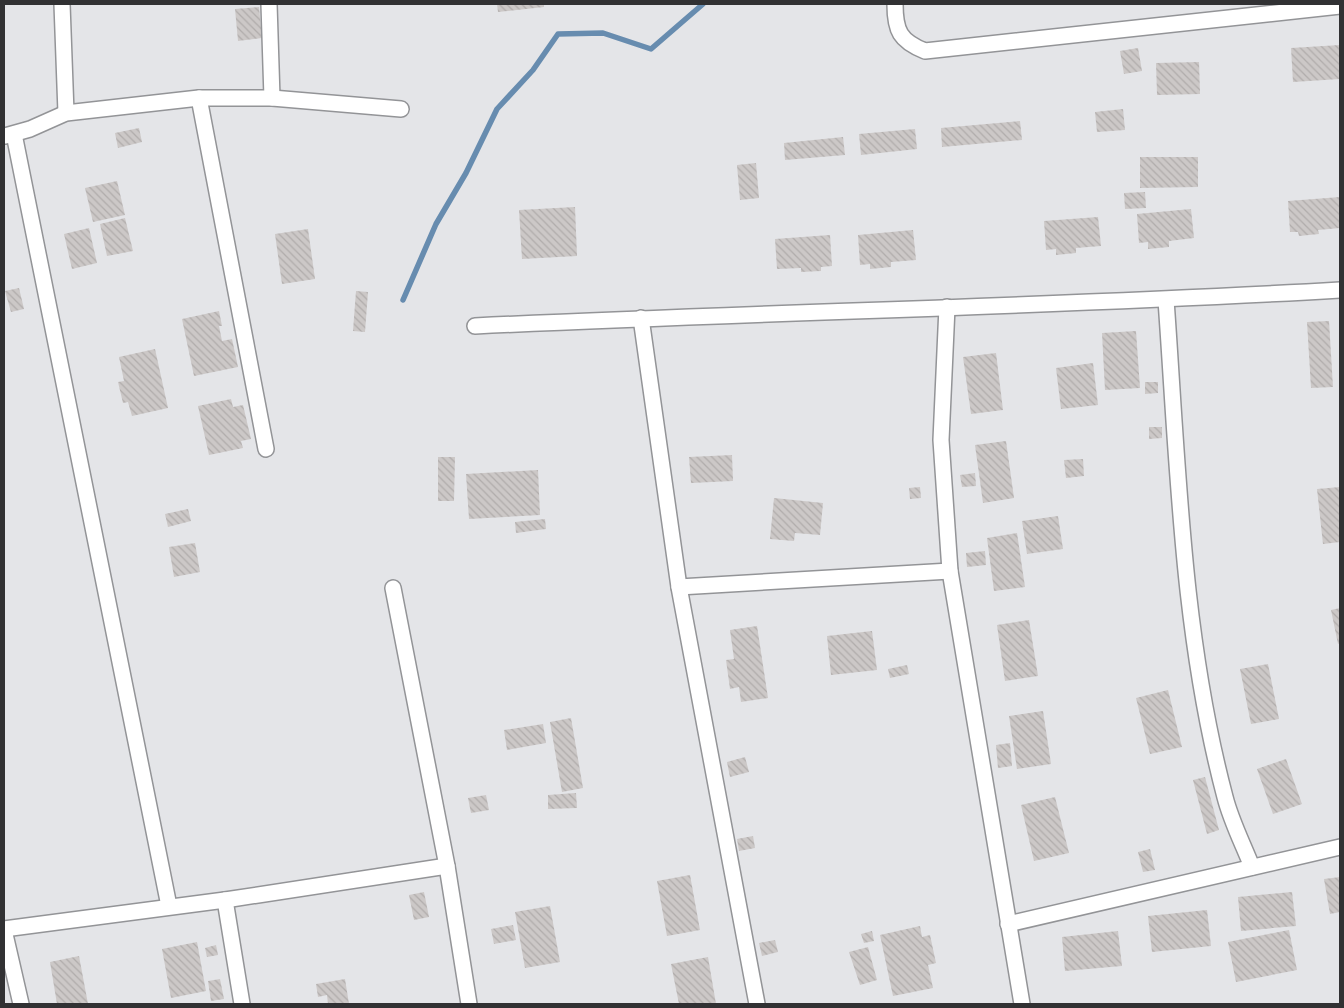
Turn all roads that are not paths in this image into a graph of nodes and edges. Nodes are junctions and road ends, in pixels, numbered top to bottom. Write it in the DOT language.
graph roads {
  1 [pos="62,4"];
  2 [pos="270,4"];
  3 [pos="895,4"];
  4 [pos="1340,6"];
  5 [pos="199,98"];
  6 [pos="272,98"];
  7 [pos="401,109"];
  8 [pos="66,113"];
  9 [pos="9,135"];
  10 [pos="1340,290"];
  11 [pos="1166,300"];
  12 [pos="948,308"];
  13 [pos="641,318"];
  14 [pos="475,326"];
  15 [pos="266,449"];
  16 [pos="950,571"];
  17 [pos="679,587"];
  18 [pos="393,588"];
  19 [pos="1340,847"];
  20 [pos="446,866"];
  21 [pos="1252,868"];
  22 [pos="225,900"];
  23 [pos="169,906"];
  24 [pos="1008,924"];
  25 [pos="4,929"];
  26 [pos="21,1004"];
  27 [pos="242,1004"];
  28 [pos="469,1004"];
  29 [pos="757,1004"];
  30 [pos="1022,1004"];
  1 -- 8 [label="street"];
  2 -- 6 [label="street"];
  3 -- 4 [label="street"];
  5 -- 6 [label="street"];
  5 -- 8 [label="street"];
  5 -- 15 [label="street"];
  6 -- 7 [label="street"];
  8 -- 9 [label="street"];
  9 -- 23 [label="street"];
  10 -- 11 [label="street"];
  11 -- 12 [label="street"];
  11 -- 21 [label="street"];
  12 -- 13 [label="street"];
  12 -- 16 [label="street"];
  13 -- 14 [label="street"];
  13 -- 17 [label="street"];
  16 -- 17 [label="street"];
  16 -- 24 [label="street"];
  17 -- 29 [label="street"];
  18 -- 20 [label="street"];
  19 -- 21 [label="street"];
  20 -- 22 [label="street"];
  20 -- 28 [label="street"];
  21 -- 24 [label="street"];
  22 -- 23 [label="street"];
  22 -- 27 [label="street"];
  23 -- 25 [label="street"];
  24 -- 30 [label="street"];
  25 -- 26 [label="street"];
}
